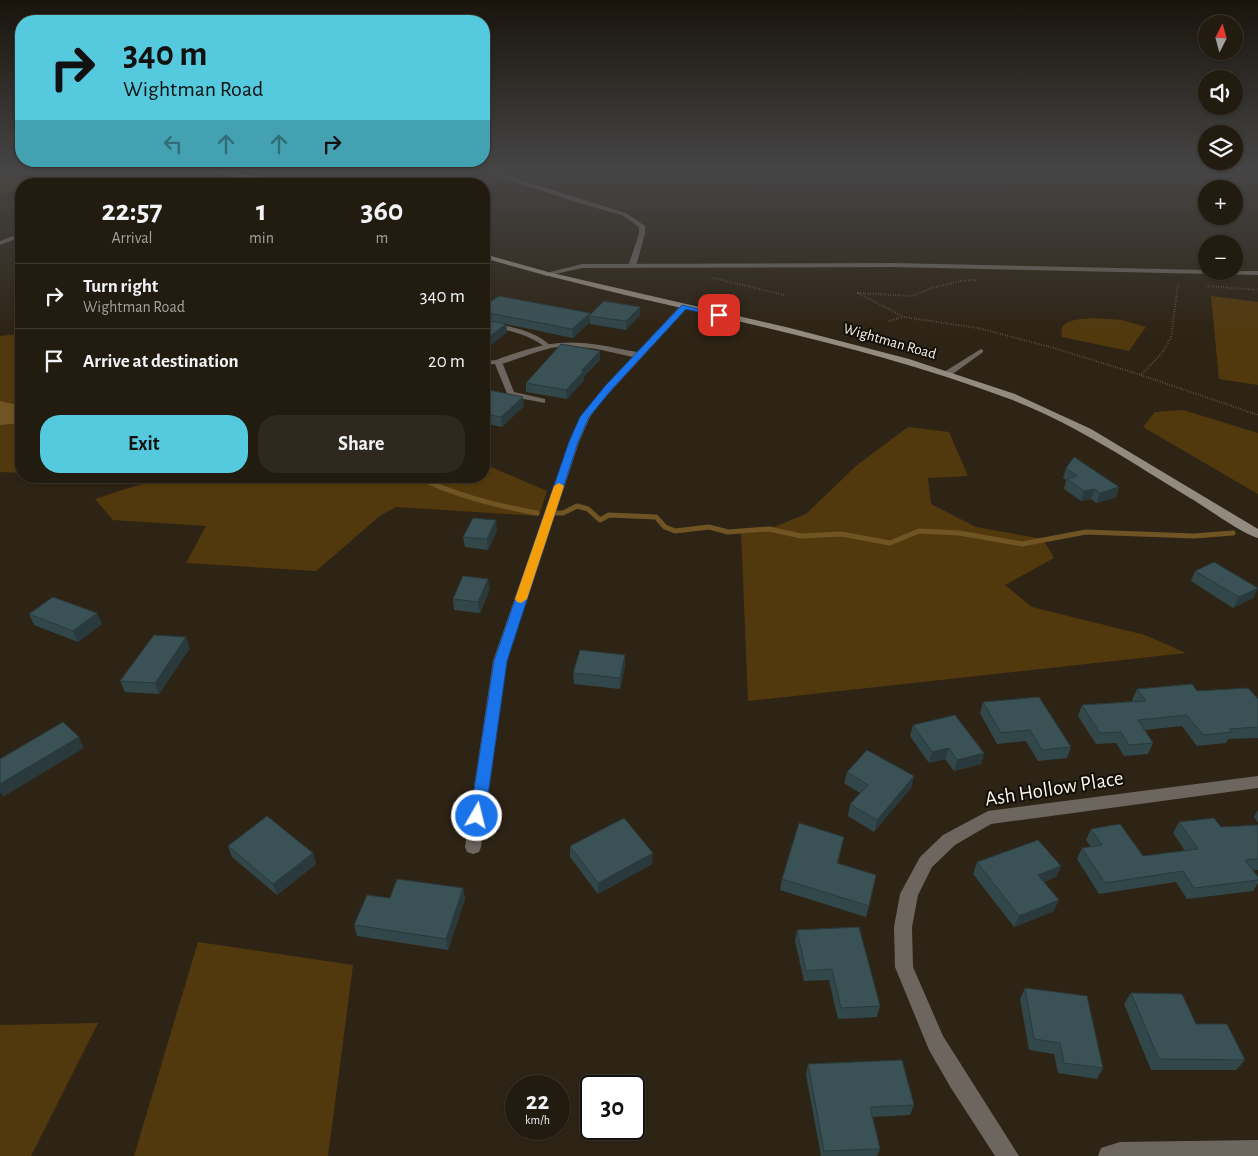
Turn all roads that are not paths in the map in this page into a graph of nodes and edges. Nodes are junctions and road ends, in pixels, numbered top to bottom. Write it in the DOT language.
graph roads {
  1 [pos="639,224"];
  2 [pos="15,238"];
  3 [pos="0,243"];
  4 [pos="490,258"];
  5 [pos="632,266"];
  6 [pos="1258,272"];
  7 [pos="546,274"];
  8 [pos="684,307"];
  9 [pos="490,325"];
  10 [pos="548,347"];
  11 [pos="982,351"];
  12 [pos="638,356"];
  13 [pos="498,362"];
  14 [pos="490,363"];
  15 [pos="947,374"];
  16 [pos="542,401"];
  17 [pos="1258,534"];
  18 [pos="1258,782"];
  19 [pos="473,846"];
  20 [pos="1258,1151"];
  21 [pos="1008,1156"];
  22 [pos="1109,1156"];
  1 -- 5 [label="street"];
  2 -- 3 [label="street"];
  4 -- 7 [label="main road, Wightman Road"];
  5 -- 6 [label="street"];
  5 -- 7 [label="street"];
  7 -- 8 [label="main road, Wightman Road"];
  8 -- 12 [label="street"];
  8 -- 15 [label="main road, Wightman Road"];
  9 -- 10 [label="lane"];
  10 -- 12 [label="street"];
  10 -- 13 [label="street"];
  11 -- 15 [label="lane"];
  12 -- 19 [label="street"];
  13 -- 14 [label="lane"];
  13 -- 16 [label="lane"];
  15 -- 17 [label="main road, Wightman Road"];
  18 -- 21 [label="street, Ash Hollow Place"];
  20 -- 22 [label="street"];
}
